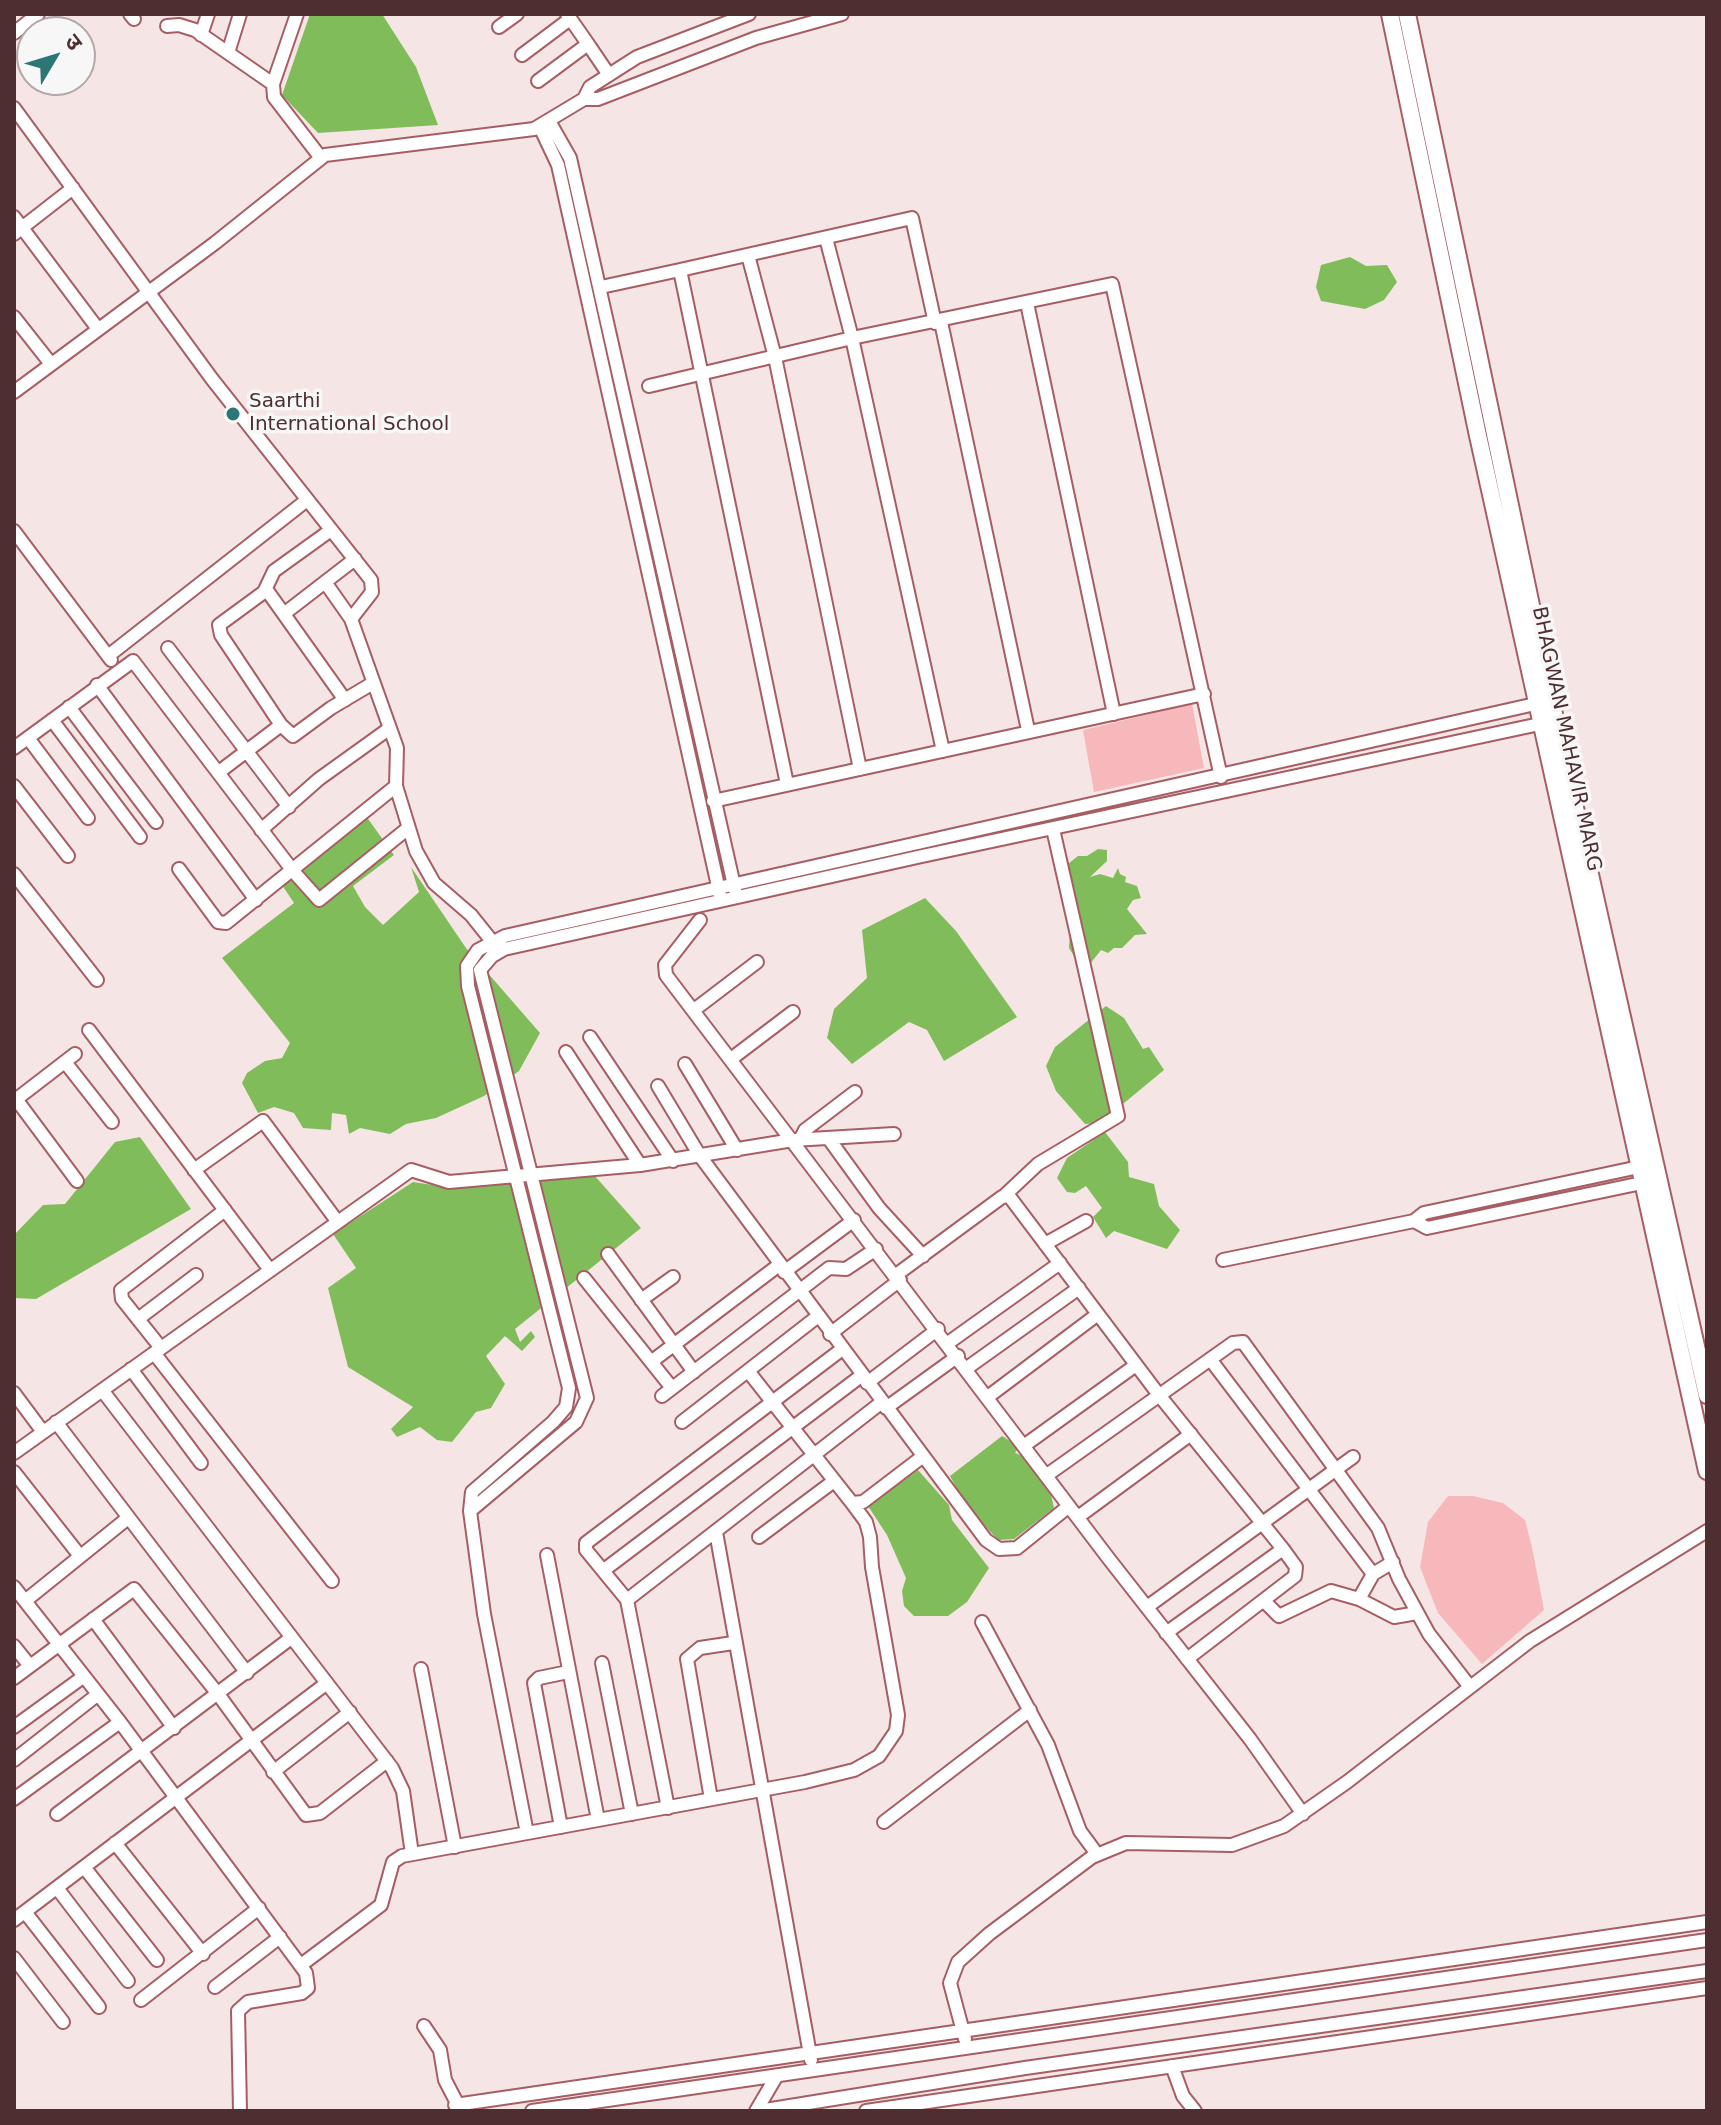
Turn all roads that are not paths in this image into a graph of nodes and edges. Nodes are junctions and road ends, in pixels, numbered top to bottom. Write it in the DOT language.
graph roads {
  1 [pos="38,14"];
  2 [pos="208,14"];
  3 [pos="240,14"];
  4 [pos="297,14"];
  5 [pos="517,14"];
  6 [pos="749,14"];
  7 [pos="842,14"];
  8 [pos="1390,14"];
  9 [pos="1407,14"];
  10 [pos="569,16"];
  11 [pos="185,20"];
  12 [pos="167,26"];
  13 [pos="499,27"];
  14 [pos="14,33"];
  15 [pos="201,35"];
  16 [pos="588,44"];
  17 [pos="228,53"];
  18 [pos="522,55"];
  19 [pos="609,75"];
  20 [pos="538,81"];
  21 [pos="273,84"];
  22 [pos="584,99"];
  23 [pos="14,108"];
  24 [pos="545,124"];
  25 [pos="321,158"];
  26 [pos="73,188"];
  27 [pos="17,226"];
  28 [pos="826,238"];
  29 [pos="748,255"];
  30 [pos="680,270"];
  31 [pos="601,287"];
  32 [pos="147,292"];
  33 [pos="1027,303"];
  34 [pos="14,317"];
  35 [pos="938,322"];
  36 [pos="98,329"];
  37 [pos="852,338"];
  38 [pos="775,357"];
  39 [pos="51,364"];
  40 [pos="702,373"];
  41 [pos="649,386"];
  42 [pos="14,392"];
  43 [pos="307,500"];
  44 [pos="331,530"];
  45 [pos="14,531"];
  46 [pos="355,559"];
  47 [pos="325,582"];
  48 [pos="266,589"];
  49 [pos="285,613"];
  50 [pos="351,619"];
  51 [pos="168,648"];
  52 [pos="108,656"];
  53 [pos="118,670"];
  54 [pos="373,683"];
  55 [pos="97,685"];
  56 [pos="1204,694"];
  57 [pos="345,700"];
  58 [pos="1544,702"];
  59 [pos="69,707"];
  60 [pos="1114,714"];
  61 [pos="52,720"];
  62 [pos="1549,722"];
  63 [pos="281,725"];
  64 [pos="390,728"];
  65 [pos="1028,730"];
  66 [pos="28,738"];
  67 [pos="14,748"];
  68 [pos="943,751"];
  69 [pos="246,752"];
  70 [pos="860,769"];
  71 [pos="219,772"];
  72 [pos="1221,777"];
  73 [pos="787,784"];
  74 [pos="14,786"];
  75 [pos="396,786"];
  76 [pos="713,801"];
  77 [pos="289,807"];
  78 [pos="88,818"];
  79 [pos="156,822"];
  80 [pos="407,829"];
  81 [pos="1053,829"];
  82 [pos="261,830"];
  83 [pos="140,837"];
  84 [pos="68,856"];
  85 [pos="179,869"];
  86 [pos="293,871"];
  87 [pos="14,874"];
  88 [pos="733,884"];
  89 [pos="718,888"];
  90 [pos="737,898"];
  91 [pos="256,900"];
  92 [pos="722,901"];
  93 [pos="700,920"];
  94 [pos="495,946"];
  95 [pos="757,962"];
  96 [pos="97,980"];
  97 [pos="694,1010"];
  98 [pos="793,1012"];
  99 [pos="89,1030"];
  100 [pos="590,1037"];
  101 [pos="566,1052"];
  102 [pos="731,1059"];
  103 [pos="685,1064"];
  104 [pos="658,1086"];
  105 [pos="855,1092"];
  106 [pos="15,1100"];
  107 [pos="112,1122"];
  108 [pos="894,1134"];
  109 [pos="829,1139"];
  110 [pos="796,1140"];
  111 [pos="737,1150"];
  112 [pos="700,1156"];
  113 [pos="673,1161"];
  114 [pos="640,1165"];
  115 [pos="194,1170"];
  116 [pos="530,1174"];
  117 [pos="513,1175"];
  118 [pos="1641,1175"];
  119 [pos="77,1181"];
  120 [pos="1005,1195"];
  121 [pos="225,1210"];
  122 [pos="854,1220"];
  123 [pos="337,1221"];
  124 [pos="1086,1221"];
  125 [pos="1045,1244"];
  126 [pos="876,1249"];
  127 [pos="608,1254"];
  128 [pos="923,1256"];
  129 [pos="1223,1260"];
  130 [pos="1060,1263"];
  131 [pos="782,1269"];
  132 [pos="270,1270"];
  133 [pos="196,1275"];
  134 [pos="673,1277"];
  135 [pos="584,1278"];
  136 [pos="898,1278"];
  137 [pos="1079,1288"];
  138 [pos="799,1292"];
  139 [pos="641,1300"];
  140 [pos="1098,1314"];
  141 [pos="817,1317"];
  142 [pos="138,1319"];
  143 [pos="938,1329"];
  144 [pos="830,1334"];
  145 [pos="948,1343"];
  146 [pos="674,1345"];
  147 [pos="841,1350"];
  148 [pos="157,1351"];
  149 [pos="958,1356"];
  150 [pos="1210,1359"];
  151 [pos="651,1362"];
  152 [pos="1136,1365"];
  153 [pos="967,1368"];
  154 [pos="131,1369"];
  155 [pos="748,1371"];
  156 [pos="694,1372"];
  157 [pos="864,1379"];
  158 [pos="102,1390"];
  159 [pos="14,1393"];
  160 [pos="1159,1395"];
  161 [pos="1707,1395"];
  162 [pos="989,1396"];
  163 [pos="773,1403"];
  164 [pos="884,1405"];
  165 [pos="56,1422"];
  166 [pos="682,1422"];
  167 [pos="792,1428"];
  168 [pos="43,1432"];
  169 [pos="1191,1434"];
  170 [pos="1025,1445"];
  171 [pos="14,1453"];
  172 [pos="813,1453"];
  173 [pos="922,1457"];
  174 [pos="1353,1457"];
  175 [pos="201,1463"];
  176 [pos="1337,1469"];
  177 [pos="1707,1471"];
  178 [pos="14,1472"];
  179 [pos="1047,1475"];
  180 [pos="834,1481"];
  181 [pos="1311,1490"];
  182 [pos="852,1503"];
  183 [pos="1069,1506"];
  184 [pos="470,1511"];
  185 [pos="1078,1517"];
  186 [pos="128,1518"];
  187 [pos="1261,1522"];
  188 [pos="1707,1531"];
  189 [pos="716,1532"];
  190 [pos="759,1537"];
  191 [pos="1283,1549"];
  192 [pos="547,1555"];
  193 [pos="80,1556"];
  194 [pos="1393,1562"];
  195 [pos="604,1570"];
  196 [pos="1373,1574"];
  197 [pos="332,1581"];
  198 [pos="18,1595"];
  199 [pos="1359,1599"];
  200 [pos="627,1600"];
  201 [pos="1264,1601"];
  202 [pos="1147,1607"];
  203 [pos="1417,1613"];
  204 [pos="93,1619"];
  205 [pos="982,1622"];
  206 [pos="1166,1633"];
  207 [pos="291,1638"];
  208 [pos="733,1643"];
  209 [pos="58,1644"];
  210 [pos="14,1646"];
  211 [pos="1187,1659"];
  212 [pos="602,1663"];
  213 [pos="30,1666"];
  214 [pos="421,1669"];
  215 [pos="568,1672"];
  216 [pos="247,1673"];
  217 [pos="83,1677"];
  218 [pos="14,1678"];
  219 [pos="327,1683"];
  220 [pos="1470,1687"];
  221 [pos="218,1694"];
  222 [pos="97,1695"];
  223 [pos="1030,1710"];
  224 [pos="350,1712"];
  225 [pos="120,1722"];
  226 [pos="14,1727"];
  227 [pos="174,1728"];
  228 [pos="250,1741"];
  229 [pos="142,1752"];
  230 [pos="14,1760"];
  231 [pos="387,1761"];
  232 [pos="273,1772"];
  233 [pos="760,1789"];
  234 [pos="176,1798"];
  235 [pos="14,1799"];
  236 [pos="711,1799"];
  237 [pos="668,1808"];
  238 [pos="57,1814"];
  239 [pos="632,1814"];
  240 [pos="1303,1814"];
  241 [pos="598,1820"];
  242 [pos="884,1822"];
  243 [pos="561,1827"];
  244 [pos="527,1833"];
  245 [pos="115,1843"];
  246 [pos="455,1847"];
  247 [pos="412,1854"];
  248 [pos="1097,1854"];
  249 [pos="84,1867"];
  250 [pos="57,1888"];
  251 [pos="259,1908"];
  252 [pos="25,1912"];
  253 [pos="14,1920"];
  254 [pos="1707,1922"];
  255 [pos="280,1937"];
  256 [pos="1707,1940"];
  257 [pos="203,1954"];
  258 [pos="14,1958"];
  259 [pos="157,1960"];
  260 [pos="301,1965"];
  261 [pos="1707,1971"];
  262 [pos="128,1981"];
  263 [pos="215,1987"];
  264 [pos="1707,1988"];
  265 [pos="141,2000"];
  266 [pos="99,2007"];
  267 [pos="63,2022"];
  268 [pos="424,2026"];
  269 [pos="963,2033"];
  270 [pos="1055,2037"];
  271 [pos="968,2049"];
  272 [pos="810,2055"];
  273 [pos="1059,2063"];
  274 [pos="1172,2066"];
  275 [pos="814,2072"];
  276 [pos="776,2077"];
  277 [pos="460,2108"];
  278 [pos="240,2111"];
  279 [pos="532,2111"];
  280 [pos="757,2111"];
  281 [pos="866,2111"];
  282 [pos="1195,2111"];
  1 -- 14 [label="street"];
  2 -- 15 [label="street"];
  3 -- 17 [label="street"];
  4 -- 21 [label="street"];
  5 -- 13 [label="street"];
  6 -- 19 [label="street"];
  7 -- 22 [label="street"];
  8 -- 58 [label="main road, BHAGWAN MAHAVIR MARG"];
  9 -- 58 [label="main road, BHAGWAN MAHAVIR MARG"];
  10 -- 16 [label="street"];
  10 -- 18 [label="street"];
  11 -- 12 [label="street"];
  11 -- 15 [label="street"];
  15 -- 17 [label="street"];
  16 -- 19 [label="street"];
  16 -- 20 [label="street"];
  17 -- 21 [label="street"];
  19 -- 22 [label="street"];
  21 -- 25 [label="street"];
  22 -- 24 [label="street"];
  23 -- 26 [label="street"];
  24 -- 25 [label="street"];
  24 -- 31 [label="street"];
  24 -- 89 [label="street"];
  25 -- 32 [label="street"];
  26 -- 27 [label="street"];
  26 -- 32 [label="street"];
  27 -- 36 [label="street"];
  28 -- 29 [label="street"];
  28 -- 35 [label="street"];
  28 -- 37 [label="street"];
  29 -- 30 [label="street"];
  29 -- 38 [label="street"];
  30 -- 31 [label="street"];
  30 -- 40 [label="street"];
  31 -- 76 [label="street"];
  32 -- 36 [label="street"];
  32 -- 43 [label="street"];
  33 -- 35 [label="street"];
  33 -- 56 [label="street"];
  33 -- 60 [label="street"];
  34 -- 39 [label="street"];
  35 -- 37 [label="street"];
  35 -- 65 [label="street"];
  36 -- 39 [label="street"];
  37 -- 38 [label="street"];
  37 -- 68 [label="street"];
  38 -- 40 [label="street"];
  38 -- 70 [label="street"];
  39 -- 42 [label="street"];
  40 -- 41 [label="street"];
  40 -- 73 [label="street"];
  43 -- 44 [label="street"];
  43 -- 52 [label="street"];
  44 -- 46 [label="street"];
  44 -- 48 [label="street"];
  45 -- 52 [label="street"];
  46 -- 47 [label="street"];
  46 -- 50 [label="street"];
  47 -- 49 [label="street"];
  47 -- 50 [label="street"];
  48 -- 49 [label="street"];
  48 -- 63 [label="street"];
  49 -- 57 [label="street"];
  50 -- 54 [label="street"];
  51 -- 69 [label="street"];
  52 -- 53 [label="street"];
  53 -- 55 [label="street"];
  53 -- 71 [label="street"];
  54 -- 57 [label="street"];
  54 -- 64 [label="street"];
  55 -- 59 [label="street"];
  55 -- 91 [label="street"];
  56 -- 60 [label="street"];
  56 -- 72 [label="street"];
  57 -- 63 [label="street"];
  58 -- 62 [label="main road, BHAGWAN MAHAVIR MARG"];
  58 -- 72 [label="street"];
  59 -- 61 [label="street"];
  59 -- 79 [label="street"];
  60 -- 65 [label="street"];
  61 -- 66 [label="street"];
  61 -- 83 [label="street"];
  62 -- 81 [label="street"];
  62 -- 118 [label="main road, BHAGWAN MAHAVIR MARG"];
  62 -- 161 [label="main road, BHAGWAN MAHAVIR MARG"];
  63 -- 69 [label="street"];
  64 -- 75 [label="street"];
  64 -- 77 [label="street"];
  65 -- 68 [label="street"];
  66 -- 67 [label="street"];
  66 -- 78 [label="street"];
  68 -- 70 [label="street"];
  69 -- 71 [label="street"];
  69 -- 77 [label="street"];
  70 -- 73 [label="street"];
  71 -- 82 [label="street"];
  72 -- 88 [label="street"];
  73 -- 76 [label="street"];
  74 -- 84 [label="street"];
  75 -- 80 [label="street"];
  75 -- 86 [label="street"];
  76 -- 88 [label="street"];
  77 -- 82 [label="street"];
  80 -- 86 [label="street"];
  80 -- 94 [label="street"];
  81 -- 90 [label="street"];
  81 -- 120 [label="street"];
  82 -- 86 [label="street"];
  85 -- 91 [label="street"];
  86 -- 91 [label="street"];
  87 -- 96 [label="street"];
  88 -- 89 [label="street"];
  88 -- 90 [label="street"];
  89 -- 92 [label="street"];
  89 -- 94 [label="street"];
  90 -- 92 [label="street"];
  92 -- 94 [label="street"];
  93 -- 97 [label="street"];
  94 -- 116 [label="street"];
  94 -- 117 [label="street"];
  95 -- 97 [label="street"];
  97 -- 102 [label="street"];
  98 -- 102 [label="street"];
  99 -- 115 [label="street"];
  100 -- 113 [label="street"];
  101 -- 114 [label="street"];
  102 -- 110 [label="street"];
  103 -- 111 [label="street"];
  104 -- 112 [label="street"];
  105 -- 110 [label="street"];
  106 -- 107 [label="street"];
  106 -- 119 [label="street"];
  108 -- 109 [label="street"];
  109 -- 110 [label="street"];
  109 -- 128 [label="street"];
  110 -- 111 [label="street"];
  110 -- 122 [label="street"];
  111 -- 112 [label="street"];
  112 -- 113 [label="street"];
  112 -- 131 [label="street"];
  113 -- 114 [label="street"];
  114 -- 116 [label="street"];
  115 -- 121 [label="street"];
  115 -- 123 [label="street"];
  116 -- 117 [label="street"];
  116 -- 184 [label="street"];
  117 -- 123 [label="street"];
  117 -- 184 [label="street"];
  118 -- 129 [label="street"];
  118 -- 177 [label="main road, BHAGWAN MAHAVIR MARG"];
  120 -- 125 [label="street"];
  120 -- 128 [label="street"];
  121 -- 132 [label="street"];
  121 -- 142 [label="street"];
  122 -- 126 [label="street"];
  122 -- 131 [label="street"];
  123 -- 132 [label="street"];
  124 -- 125 [label="street"];
  125 -- 130 [label="street"];
  126 -- 136 [label="street"];
  126 -- 138 [label="street"];
  127 -- 139 [label="street"];
  128 -- 136 [label="street"];
  130 -- 137 [label="street"];
  130 -- 145 [label="street"];
  131 -- 138 [label="street"];
  131 -- 146 [label="street"];
  132 -- 148 [label="street"];
  133 -- 142 [label="street"];
  134 -- 139 [label="street"];
  135 -- 151 [label="street"];
  136 -- 143 [label="street"];
  136 -- 144 [label="street"];
  137 -- 140 [label="street"];
  137 -- 153 [label="street"];
  138 -- 141 [label="street"];
  138 -- 156 [label="street"];
  139 -- 146 [label="street"];
  140 -- 152 [label="street"];
  140 -- 162 [label="street"];
  141 -- 144 [label="street"];
  141 -- 155 [label="street"];
  142 -- 148 [label="street"];
  143 -- 145 [label="street"];
  143 -- 157 [label="street"];
  144 -- 147 [label="street"];
  145 -- 149 [label="street"];
  146 -- 151 [label="street"];
  146 -- 156 [label="street"];
  147 -- 157 [label="street"];
  147 -- 163 [label="street"];
  148 -- 154 [label="street"];
  148 -- 197 [label="street"];
  149 -- 153 [label="street"];
  149 -- 164 [label="street"];
  150 -- 160 [label="street"];
  150 -- 176 [label="street"];
  150 -- 181 [label="street"];
  151 -- 156 [label="street"];
  152 -- 160 [label="street"];
  152 -- 170 [label="street"];
  153 -- 162 [label="street"];
  154 -- 158 [label="street"];
  154 -- 175 [label="street"];
  155 -- 163 [label="street"];
  155 -- 166 [label="street"];
  157 -- 164 [label="street"];
  157 -- 167 [label="street"];
  158 -- 165 [label="street"];
  158 -- 207 [label="street"];
  159 -- 168 [label="street"];
  160 -- 169 [label="street"];
  160 -- 179 [label="street"];
  162 -- 170 [label="street"];
  163 -- 167 [label="street"];
  163 -- 195 [label="street"];
  164 -- 172 [label="street"];
  164 -- 173 [label="street"];
  165 -- 168 [label="street"];
  165 -- 186 [label="street"];
  167 -- 172 [label="street"];
  167 -- 195 [label="street"];
  168 -- 171 [label="street"];
  169 -- 185 [label="street"];
  169 -- 187 [label="street"];
  170 -- 179 [label="street"];
  172 -- 180 [label="street"];
  172 -- 189 [label="street"];
  173 -- 182 [label="street"];
  173 -- 183 [label="street"];
  174 -- 176 [label="street"];
  176 -- 181 [label="street"];
  176 -- 194 [label="street"];
  178 -- 193 [label="street"];
  179 -- 183 [label="street"];
  180 -- 182 [label="street"];
  180 -- 190 [label="street"];
  181 -- 187 [label="street"];
  181 -- 196 [label="street"];
  182 -- 233 [label="street"];
  183 -- 185 [label="street"];
  184 -- 244 [label="street"];
  185 -- 202 [label="street"];
  186 -- 193 [label="street"];
  186 -- 216 [label="street"];
  187 -- 191 [label="street"];
  187 -- 202 [label="street"];
  188 -- 220 [label="street"];
  189 -- 200 [label="street"];
  189 -- 208 [label="street"];
  191 -- 201 [label="street"];
  191 -- 206 [label="street"];
  192 -- 215 [label="street"];
  193 -- 198 [label="street"];
  194 -- 196 [label="street"];
  194 -- 203 [label="street"];
  195 -- 200 [label="street"];
  196 -- 199 [label="street"];
  198 -- 209 [label="street"];
  199 -- 201 [label="street"];
  199 -- 203 [label="street"];
  200 -- 237 [label="street"];
  201 -- 211 [label="street"];
  202 -- 206 [label="street"];
  203 -- 220 [label="street"];
  204 -- 209 [label="street"];
  204 -- 221 [label="street"];
  204 -- 227 [label="street"];
  205 -- 223 [label="street"];
  206 -- 211 [label="street"];
  207 -- 216 [label="street"];
  207 -- 219 [label="street"];
  208 -- 233 [label="street"];
  208 -- 236 [label="street"];
  209 -- 213 [label="street"];
  209 -- 217 [label="street"];
  210 -- 213 [label="street"];
  211 -- 240 [label="street"];
  212 -- 239 [label="street"];
  213 -- 218 [label="street"];
  214 -- 246 [label="street"];
  215 -- 241 [label="street"];
  215 -- 243 [label="street"];
  216 -- 221 [label="street"];
  217 -- 222 [label="street"];
  217 -- 226 [label="street"];
  219 -- 224 [label="street"];
  219 -- 228 [label="street"];
  220 -- 240 [label="street"];
  221 -- 227 [label="street"];
  221 -- 228 [label="street"];
  222 -- 225 [label="street"];
  222 -- 230 [label="street"];
  223 -- 242 [label="street"];
  223 -- 248 [label="street"];
  224 -- 231 [label="street"];
  224 -- 232 [label="street"];
  225 -- 229 [label="street"];
  225 -- 235 [label="street"];
  227 -- 229 [label="street"];
  228 -- 232 [label="street"];
  228 -- 234 [label="street"];
  229 -- 234 [label="street"];
  229 -- 238 [label="street"];
  231 -- 232 [label="street"];
  231 -- 247 [label="street"];
  233 -- 236 [label="street"];
  233 -- 272 [label="street"];
  234 -- 245 [label="street"];
  234 -- 251 [label="street"];
  236 -- 237 [label="street"];
  237 -- 239 [label="street"];
  239 -- 241 [label="street"];
  240 -- 248 [label="street"];
  241 -- 243 [label="street"];
  243 -- 244 [label="street"];
  244 -- 246 [label="street"];
  245 -- 249 [label="street"];
  245 -- 257 [label="street"];
  246 -- 247 [label="street"];
  247 -- 260 [label="street"];
  248 -- 269 [label="street"];
  249 -- 250 [label="street"];
  249 -- 259 [label="street"];
  250 -- 252 [label="street"];
  250 -- 262 [label="street"];
  251 -- 255 [label="street"];
  251 -- 257 [label="street"];
  252 -- 253 [label="street"];
  252 -- 266 [label="street"];
  254 -- 269 [label="street"];
  255 -- 260 [label="street"];
  255 -- 263 [label="street"];
  256 -- 270 [label="street"];
  257 -- 265 [label="street"];
  258 -- 267 [label="street"];
  260 -- 278 [label="street"];
  261 -- 273 [label="street"];
  264 -- 274 [label="street"];
  268 -- 277 [label="street"];
  269 -- 271 [label="street"];
  269 -- 272 [label="street"];
  270 -- 271 [label="street"];
  270 -- 273 [label="street"];
  271 -- 275 [label="street"];
  272 -- 275 [label="street"];
  272 -- 277 [label="street"];
  273 -- 280 [label="street"];
  274 -- 281 [label="street"];
  274 -- 282 [label="street"];
  275 -- 276 [label="street"];
  276 -- 279 [label="street"];
  276 -- 280 [label="street"];
}
